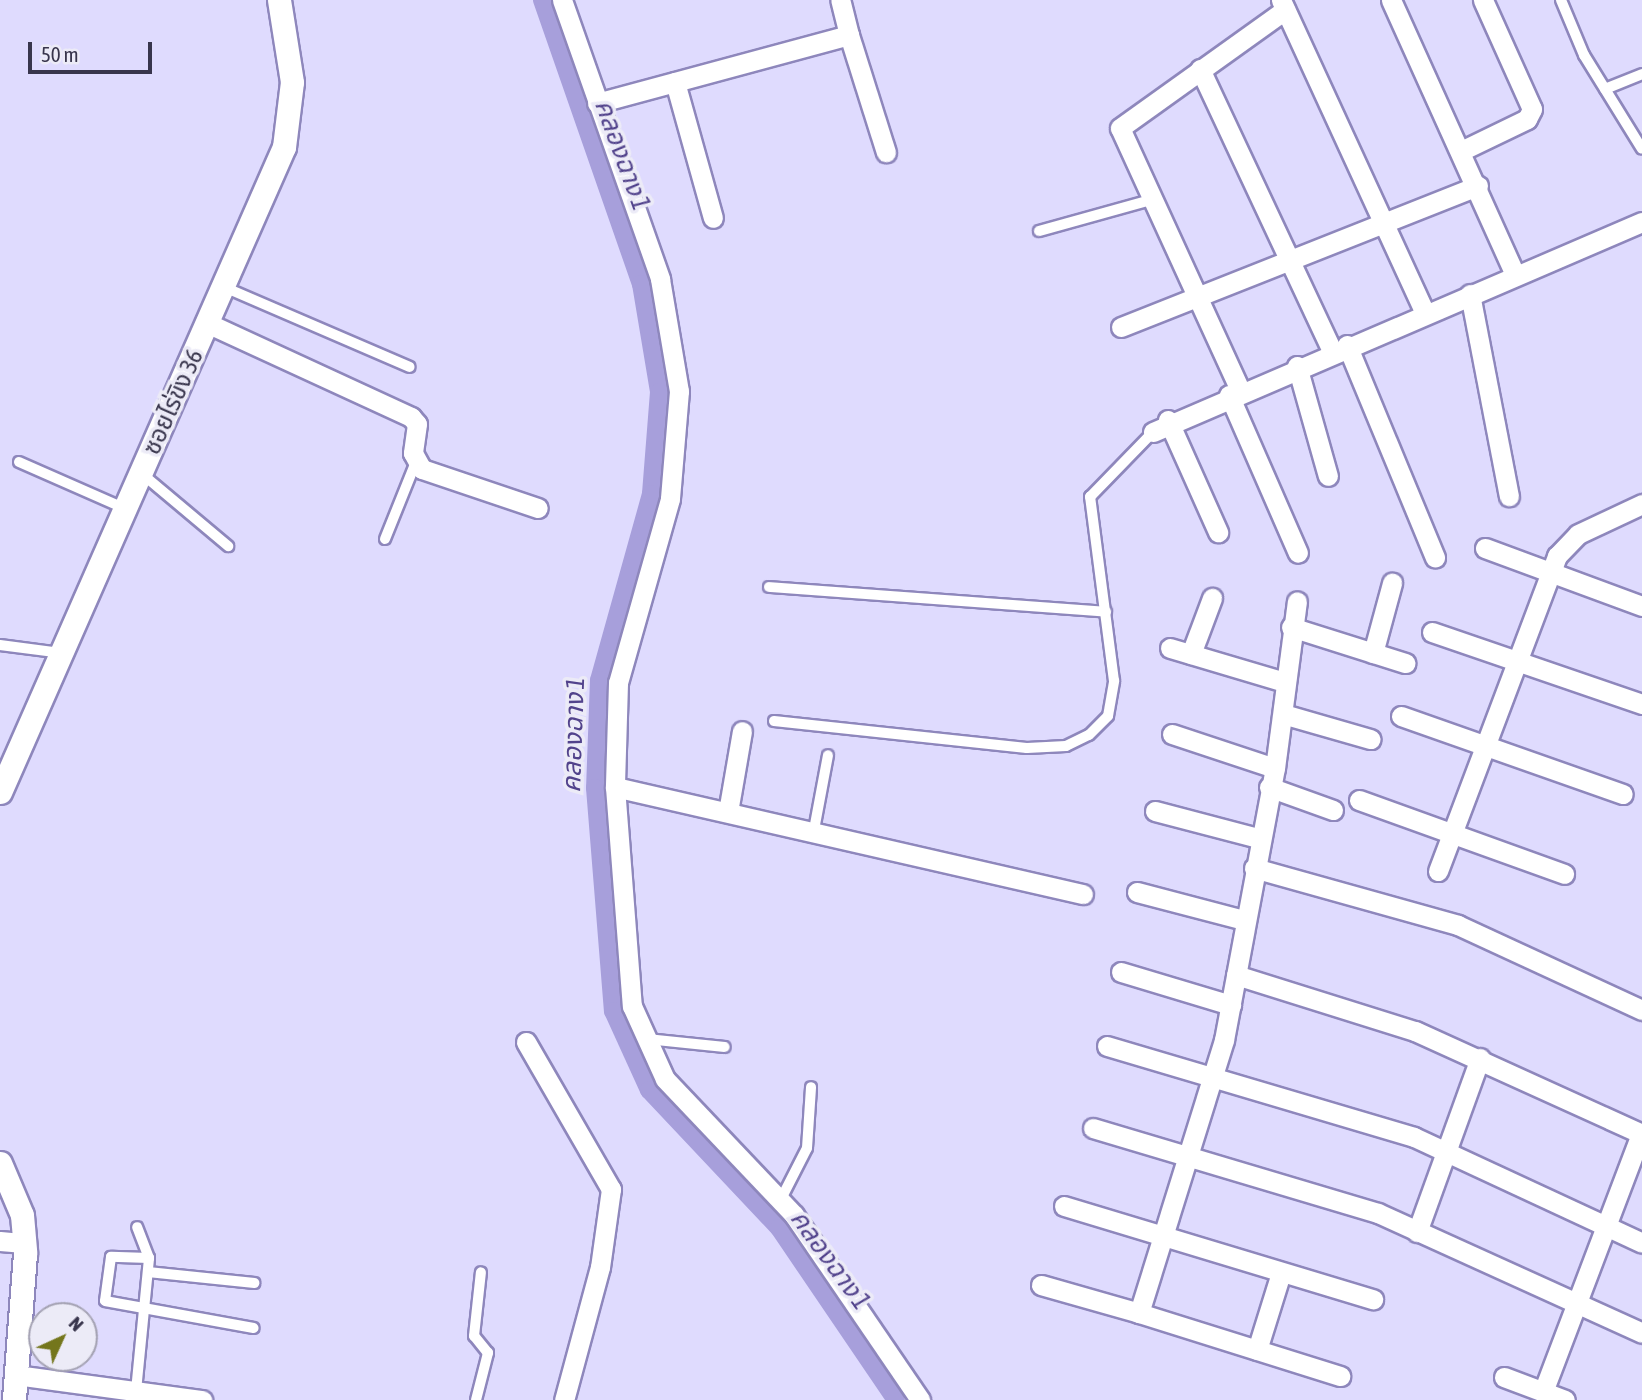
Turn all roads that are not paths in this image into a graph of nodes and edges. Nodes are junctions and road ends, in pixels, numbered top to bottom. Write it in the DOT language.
graph roads {
  1 [pos="279,0"];
  2 [pos="562,0"];
  3 [pos="840,0"];
  4 [pos="1391,0"];
  5 [pos="1483,0"];
  6 [pos="1561,0"];
  7 [pos="1283,5"];
  8 [pos="849,35"];
  9 [pos="1200,69"];
  10 [pos="1642,74"];
  11 [pos="674,82"];
  12 [pos="1605,89"];
  13 [pos="597,103"];
  14 [pos="1642,149"];
  15 [pos="1463,150"];
  16 [pos="886,152"];
  17 [pos="1478,186"];
  18 [pos="1151,200"];
  19 [pos="713,218"];
  20 [pos="1642,222"];
  21 [pos="1385,225"];
  22 [pos="1039,231"];
  23 [pos="1290,263"];
  24 [pos="1516,275"];
  25 [pos="224,287"];
  26 [pos="1470,294"];
  27 [pos="1198,301"];
  28 [pos="1424,313"];
  29 [pos="207,323"];
  30 [pos="1121,327"];
  31 [pos="1339,348"];
  32 [pos="1297,366"];
  33 [pos="410,367"];
  34 [pos="1234,392"];
  35 [pos="1160,426"];
  36 [pos="416,461"];
  37 [pos="19,462"];
  38 [pos="141,473"];
  39 [pos="1328,476"];
  40 [pos="1508,496"];
  41 [pos="1640,502"];
  42 [pos="126,508"];
  43 [pos="538,508"];
  44 [pos="1218,532"];
  45 [pos="385,539"];
  46 [pos="228,546"];
  47 [pos="1485,548"];
  48 [pos="1298,553"];
  49 [pos="1435,557"];
  50 [pos="1551,572"];
  51 [pos="1392,583"];
  52 [pos="769,587"];
  53 [pos="1212,598"];
  54 [pos="1297,601"];
  55 [pos="1642,606"];
  56 [pos="1106,612"];
  57 [pos="1291,628"];
  58 [pos="1432,632"];
  59 [pos="0,645"];
  60 [pos="1170,648"];
  61 [pos="61,653"];
  62 [pos="1373,653"];
  63 [pos="1191,654"];
  64 [pos="1517,661"];
  65 [pos="1405,663"];
  66 [pos="1285,682"];
  67 [pos="1642,704"];
  68 [pos="1283,714"];
  69 [pos="1401,716"];
  70 [pos="774,721"];
  71 [pos="742,731"];
  72 [pos="1172,734"];
  73 [pos="1370,739"];
  74 [pos="1484,747"];
  75 [pos="828,755"];
  76 [pos="1276,768"];
  77 [pos="615,787"];
  78 [pos="1269,787"];
  79 [pos="0,792"];
  80 [pos="1623,794"];
  81 [pos="1359,800"];
  82 [pos="1334,810"];
  83 [pos="728,811"];
  84 [pos="1155,811"];
  85 [pos="814,830"];
  86 [pos="1452,834"];
  87 [pos="1258,838"];
  88 [pos="1254,868"];
  89 [pos="1438,871"];
  90 [pos="1564,874"];
  91 [pos="1137,892"];
  92 [pos="1083,894"];
  93 [pos="1244,920"];
  94 [pos="1121,972"];
  95 [pos="1237,975"];
  96 [pos="1231,1005"];
  97 [pos="1642,1010"];
  98 [pos="643,1038"];
  99 [pos="526,1042"];
  100 [pos="1107,1046"];
  101 [pos="725,1047"];
  102 [pos="1480,1058"];
  103 [pos="1213,1078"];
  104 [pos="811,1087"];
  105 [pos="1093,1128"];
  106 [pos="1642,1134"];
  107 [pos="1449,1151"];
  108 [pos="1192,1158"];
  109 [pos="0,1163"];
  110 [pos="780,1201"];
  111 [pos="1064,1206"];
  112 [pos="138,1227"];
  113 [pos="1601,1229"];
  114 [pos="1417,1232"];
  115 [pos="1166,1237"];
  116 [pos="0,1241"];
  117 [pos="24,1243"];
  118 [pos="1642,1243"];
  119 [pos="149,1258"];
  120 [pos="148,1272"];
  121 [pos="481,1272"];
  122 [pos="1281,1273"];
  123 [pos="254,1283"];
  124 [pos="1041,1285"];
  125 [pos="1373,1299"];
  126 [pos="1572,1306"];
  127 [pos="145,1311"];
  128 [pos="1139,1313"];
  129 [pos="254,1328"];
  130 [pos="1642,1333"];
  131 [pos="1257,1350"];
  132 [pos="16,1375"];
  133 [pos="1340,1376"];
  134 [pos="1504,1377"];
  135 [pos="136,1391"];
  136 [pos="1543,1392"];
  137 [pos="14,1400"];
  138 [pos="202,1400"];
  139 [pos="476,1400"];
  140 [pos="564,1400"];
  141 [pos="920,1400"];
  142 [pos="1565,1400"];
  1 -- 25 [label="street, ซอยไร่ขิง 36"];
  2 -- 13 [label="street"];
  3 -- 8 [label="street"];
  4 -- 15 [label="street"];
  5 -- 15 [label="street"];
  6 -- 12 [label="lane"];
  7 -- 9 [label="street"];
  7 -- 21 [label="street"];
  8 -- 11 [label="street"];
  8 -- 16 [label="street"];
  9 -- 18 [label="street"];
  9 -- 23 [label="street"];
  10 -- 12 [label="lane"];
  11 -- 13 [label="street"];
  11 -- 19 [label="street"];
  12 -- 14 [label="lane"];
  13 -- 77 [label="street"];
  15 -- 17 [label="street"];
  17 -- 21 [label="street"];
  17 -- 24 [label="street"];
  18 -- 22 [label="lane"];
  18 -- 27 [label="street"];
  20 -- 24 [label="street"];
  21 -- 23 [label="street"];
  21 -- 28 [label="street"];
  23 -- 27 [label="street"];
  23 -- 31 [label="street"];
  24 -- 26 [label="street"];
  25 -- 29 [label="street, ซอยไร่ขิง 36"];
  25 -- 33 [label="lane"];
  26 -- 28 [label="street"];
  26 -- 40 [label="street"];
  27 -- 30 [label="street"];
  27 -- 34 [label="street"];
  28 -- 31 [label="street"];
  29 -- 36 [label="street"];
  29 -- 38 [label="street, ซอยไร่ขิง 36"];
  31 -- 32 [label="street"];
  31 -- 49 [label="street"];
  32 -- 34 [label="street"];
  32 -- 39 [label="street"];
  34 -- 35 [label="street"];
  34 -- 48 [label="street"];
  35 -- 44 [label="street"];
  35 -- 56 [label="lane"];
  36 -- 43 [label="street"];
  36 -- 45 [label="lane"];
  37 -- 42 [label="lane"];
  38 -- 42 [label="street, ซอยไร่ขิง 36"];
  38 -- 46 [label="lane"];
  41 -- 50 [label="street"];
  42 -- 61 [label="street, ซอยไร่ขิง 36"];
  47 -- 50 [label="street"];
  50 -- 55 [label="street"];
  50 -- 64 [label="street"];
  51 -- 62 [label="street"];
  52 -- 56 [label="lane"];
  53 -- 63 [label="street"];
  54 -- 57 [label="street"];
  56 -- 70 [label="lane"];
  57 -- 62 [label="street"];
  57 -- 66 [label="street"];
  58 -- 64 [label="street"];
  59 -- 61 [label="lane"];
  60 -- 63 [label="street"];
  61 -- 79 [label="street, ซอยไร่ขิง 36"];
  62 -- 65 [label="street"];
  63 -- 66 [label="street"];
  64 -- 67 [label="street"];
  64 -- 74 [label="street"];
  66 -- 68 [label="street"];
  68 -- 73 [label="street"];
  68 -- 76 [label="street"];
  69 -- 74 [label="street"];
  71 -- 83 [label="street"];
  72 -- 76 [label="street"];
  74 -- 80 [label="street"];
  74 -- 86 [label="street"];
  75 -- 85 [label="lane"];
  76 -- 78 [label="street"];
  77 -- 83 [label="street"];
  77 -- 98 [label="street"];
  78 -- 82 [label="street"];
  78 -- 87 [label="street"];
  81 -- 86 [label="street"];
  83 -- 85 [label="street"];
  84 -- 87 [label="street"];
  85 -- 92 [label="street"];
  86 -- 89 [label="street"];
  86 -- 90 [label="street"];
  87 -- 88 [label="street"];
  88 -- 93 [label="street"];
  88 -- 97 [label="street"];
  91 -- 93 [label="street"];
  93 -- 95 [label="street"];
  94 -- 96 [label="street"];
  95 -- 96 [label="street"];
  95 -- 102 [label="street"];
  96 -- 103 [label="street"];
  98 -- 101 [label="lane"];
  98 -- 110 [label="street"];
  99 -- 140 [label="street"];
  100 -- 103 [label="street"];
  102 -- 106 [label="street"];
  102 -- 107 [label="street"];
  103 -- 107 [label="street"];
  103 -- 108 [label="street"];
  104 -- 110 [label="lane"];
  105 -- 108 [label="street"];
  106 -- 113 [label="street"];
  107 -- 113 [label="street"];
  107 -- 114 [label="street"];
  108 -- 114 [label="street"];
  108 -- 115 [label="street"];
  109 -- 117 [label="street"];
  110 -- 141 [label="street"];
  111 -- 115 [label="street"];
  112 -- 119 [label="lane"];
  113 -- 118 [label="street"];
  113 -- 126 [label="street"];
  114 -- 126 [label="street"];
  115 -- 122 [label="street"];
  115 -- 128 [label="street"];
  116 -- 117 [label="street"];
  117 -- 132 [label="street"];
  119 -- 120 [label="lane"];
  119 -- 127 [label="lane"];
  120 -- 123 [label="lane"];
  120 -- 127 [label="lane"];
  121 -- 139 [label="lane"];
  122 -- 125 [label="street"];
  122 -- 131 [label="street"];
  124 -- 128 [label="street"];
  126 -- 130 [label="street"];
  126 -- 136 [label="street"];
  127 -- 129 [label="lane"];
  127 -- 135 [label="lane"];
  128 -- 131 [label="street"];
  131 -- 133 [label="street"];
  132 -- 135 [label="street"];
  132 -- 137 [label="street"];
  134 -- 136 [label="street"];
  135 -- 138 [label="street"];
  136 -- 142 [label="street"];
}
